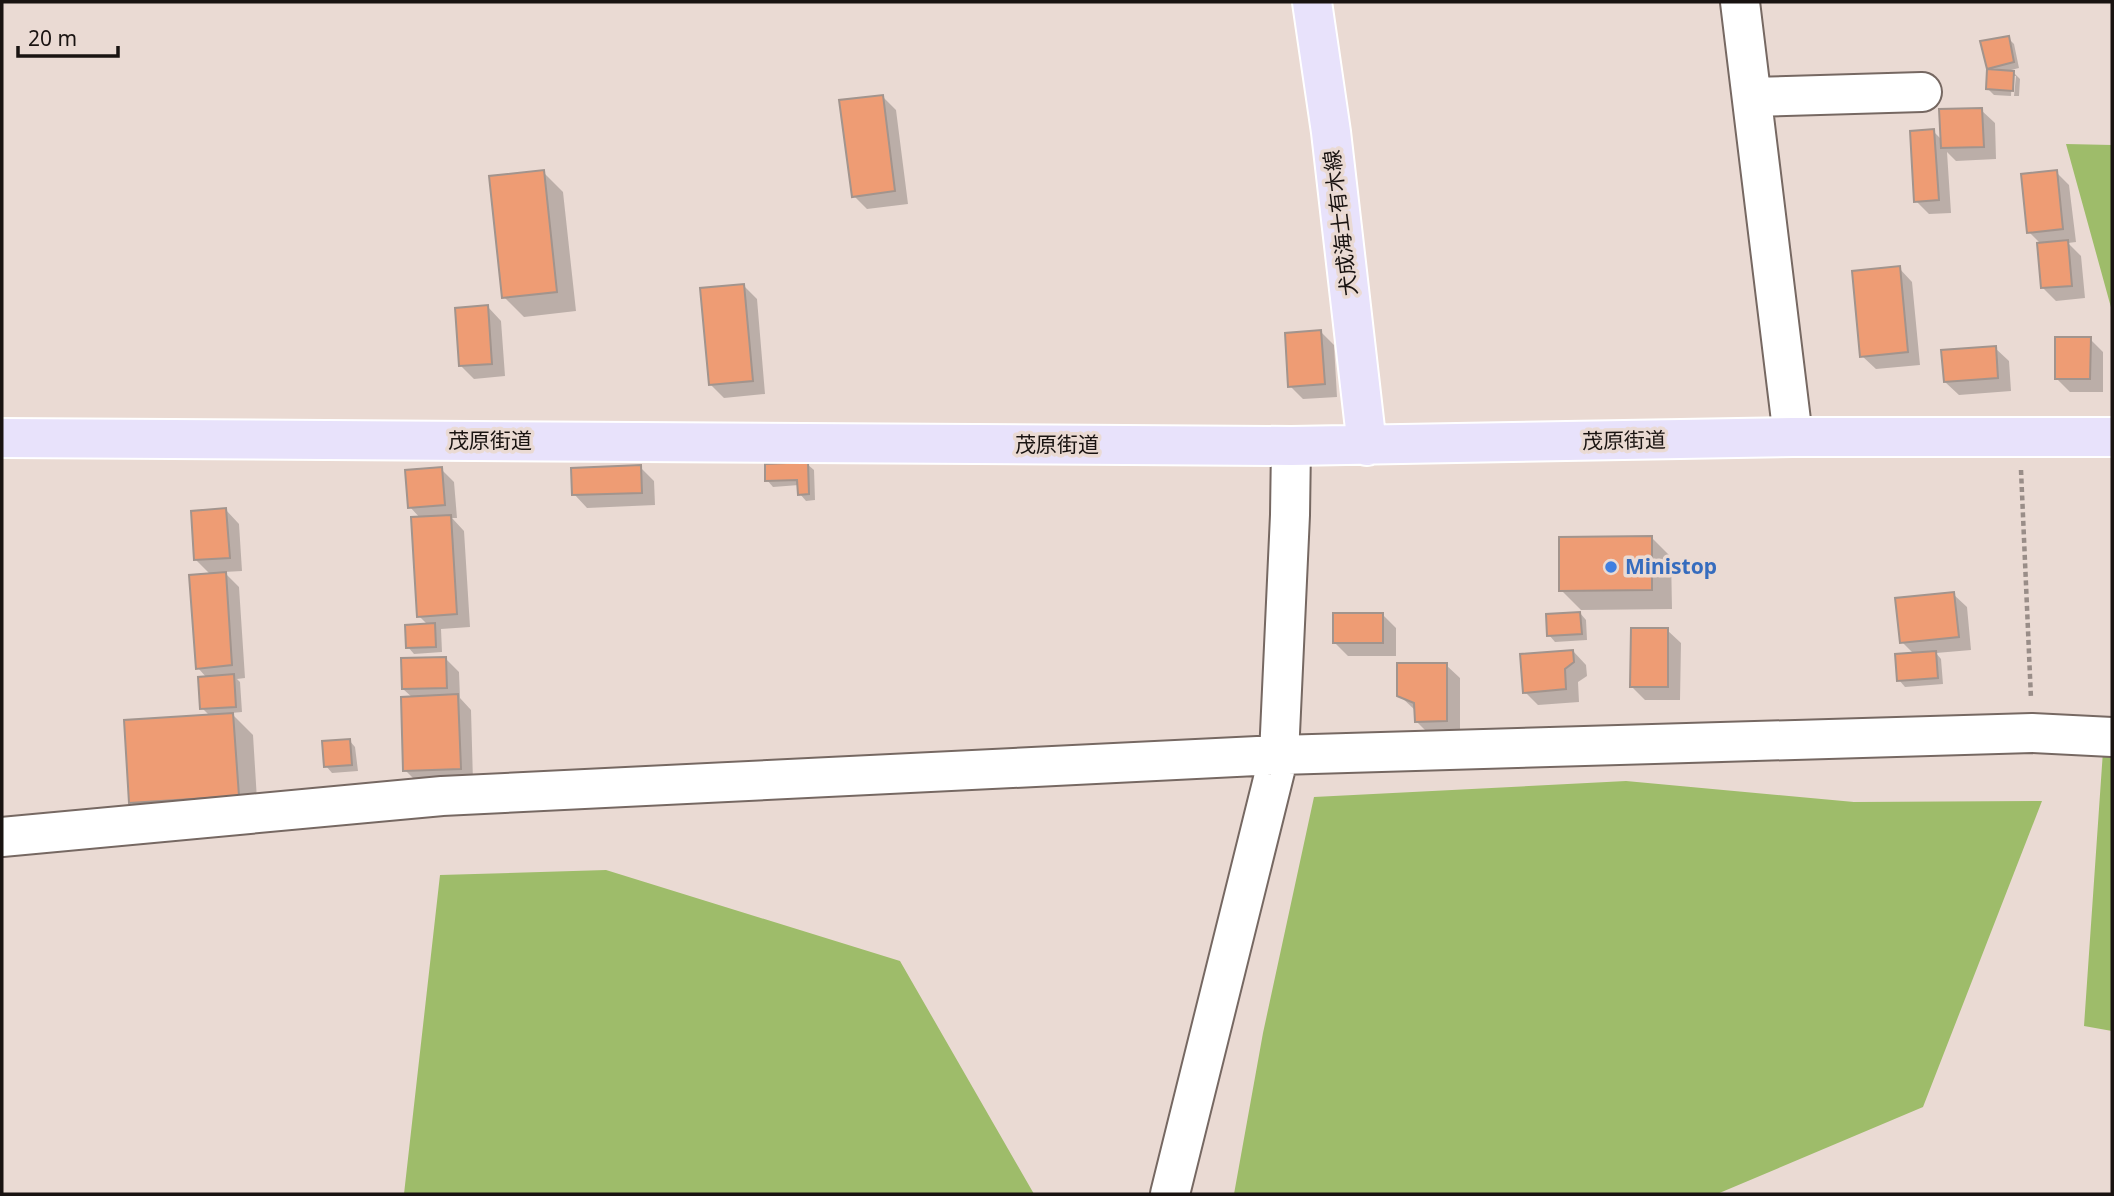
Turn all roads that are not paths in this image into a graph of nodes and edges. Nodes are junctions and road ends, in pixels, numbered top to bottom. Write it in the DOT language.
graph roads {
  1 [pos="1312,2"];
  2 [pos="1740,2"];
  3 [pos="1922,92"];
  4 [pos="1752,97"];
  5 [pos="1793,437"];
  6 [pos="2112,437"];
  7 [pos="2,438"];
  8 [pos="1291,446"];
  9 [pos="1367,446"];
  10 [pos="2112,737"];
  11 [pos="1279,755"];
  12 [pos="2,837"];
  13 [pos="1170,1194"];
  1 -- 9 [label="main road, 犬成海士有木線"];
  2 -- 4 [label="street"];
  3 -- 4 [label="street"];
  4 -- 5 [label="street"];
  5 -- 6 [label="main road, 茂原街道"];
  5 -- 9 [label="main road, 茂原街道"];
  7 -- 8 [label="main road, 茂原街道"];
  8 -- 9 [label="main road, 茂原街道"];
  8 -- 11 [label="street"];
  10 -- 11 [label="street"];
  11 -- 12 [label="street"];
  11 -- 13 [label="street"];
}
